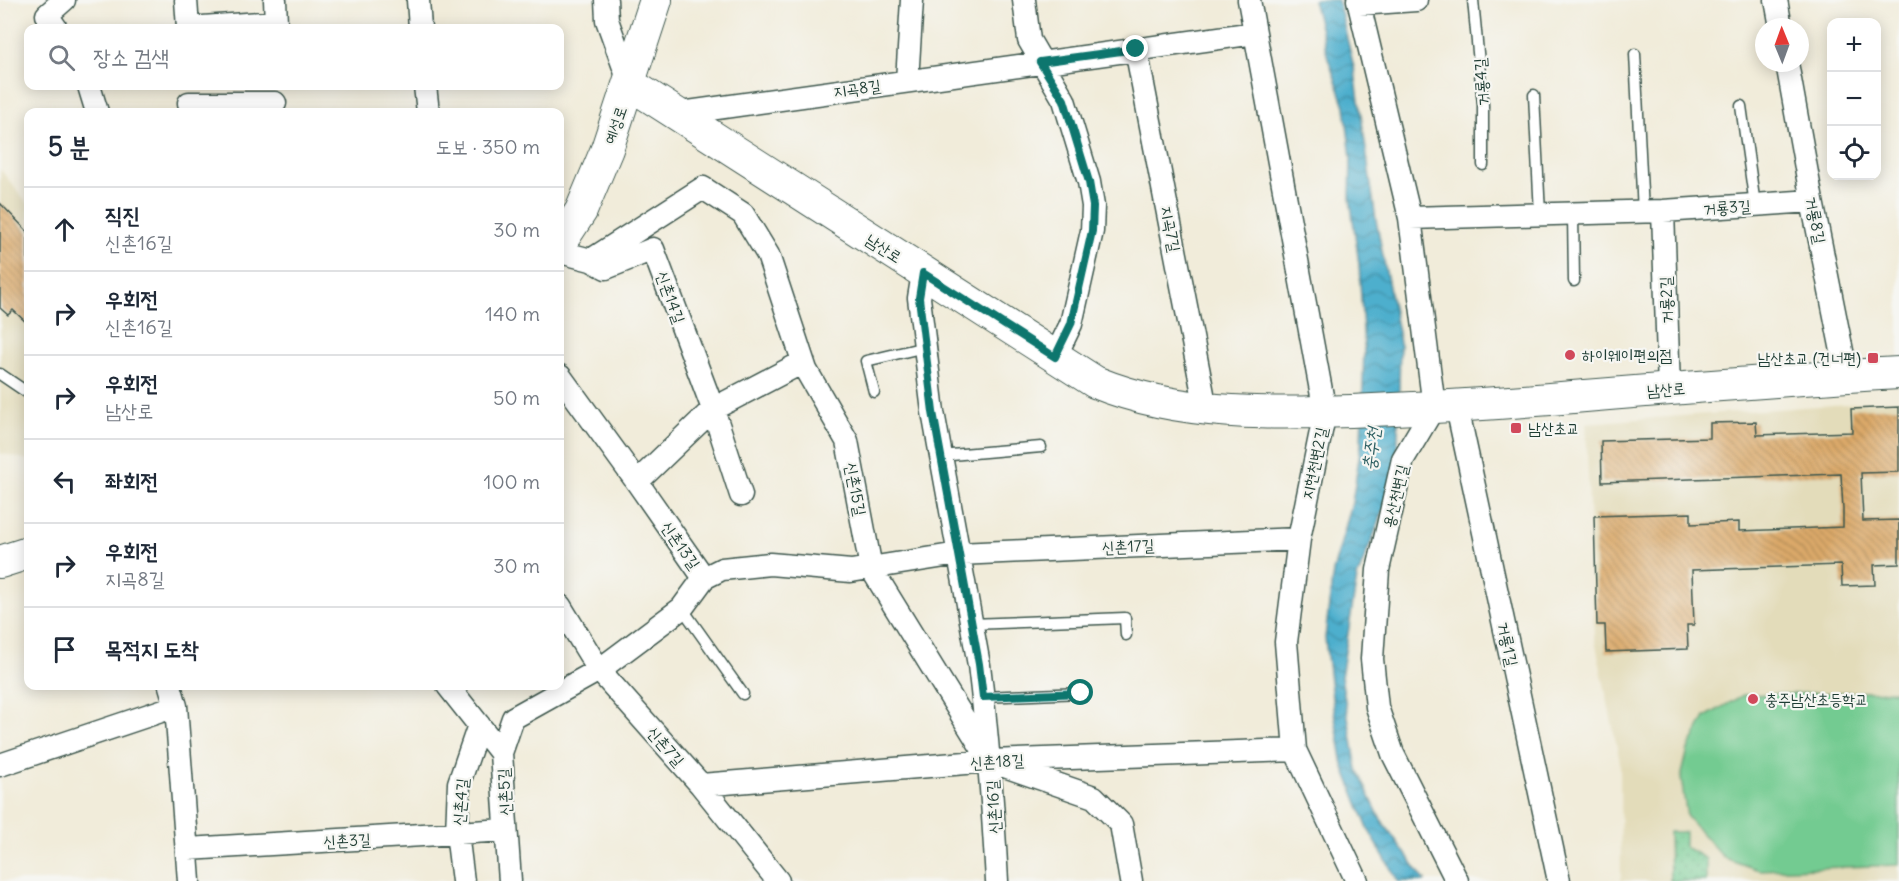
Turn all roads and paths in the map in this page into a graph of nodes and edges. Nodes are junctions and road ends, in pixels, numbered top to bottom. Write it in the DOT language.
graph roads {
  1 [pos="64,0"];
  2 [pos="186,0"];
  3 [pos="275,0"];
  4 [pos="418,0"];
  5 [pos="606,0"];
  6 [pos="656,0"];
  7 [pos="912,0"];
  8 [pos="1024,0"];
  9 [pos="1249,0"];
  10 [pos="1416,0"];
  11 [pos="1473,0"];
  12 [pos="1776,0"];
  13 [pos="1359,2"];
  14 [pos="1779,18"];
  15 [pos="53,24"];
  16 [pos="188,24"];
  17 [pos="247,24"];
  18 [pos="420,24"];
  19 [pos="1255,33"];
  20 [pos="1136,49"];
  21 [pos="1635,54"];
  22 [pos="1040,62"];
  23 [pos="1789,72"];
  24 [pos="907,81"];
  25 [pos="630,84"];
  26 [pos="90,90"];
  27 [pos="425,90"];
  28 [pos="1534,95"];
  29 [pos="189,100"];
  30 [pos="275,103"];
  31 [pos="1741,106"];
  32 [pos="96,108"];
  33 [pos="428,108"];
  34 [pos="674,114"];
  35 [pos="1483,165"];
  36 [pos="1812,201"];
  37 [pos="1755,205"];
  38 [pos="1653,212"];
  39 [pos="1540,214"];
  40 [pos="1573,214"];
  41 [pos="1410,218"];
  42 [pos="564,237"];
  43 [pos="564,253"];
  44 [pos="591,260"];
  45 [pos="923,273"];
  46 [pos="1574,281"];
  47 [pos="925,347"];
  48 [pos="1055,357"];
  49 [pos="803,362"];
  50 [pos="1899,373"];
  51 [pos="0,374"];
  52 [pos="1847,376"];
  53 [pos="564,382"];
  54 [pos="1669,389"];
  55 [pos="24,390"];
  56 [pos="874,392"];
  57 [pos="1445,407"];
  58 [pos="713,409"];
  59 [pos="1206,409"];
  60 [pos="1325,412"];
  61 [pos="1041,447"];
  62 [pos="940,456"];
  63 [pos="637,482"];
  64 [pos="741,495"];
  65 [pos="1299,539"];
  66 [pos="24,554"];
  67 [pos="958,554"];
  68 [pos="0,562"];
  69 [pos="871,568"];
  70 [pos="704,578"];
  71 [pos="682,608"];
  72 [pos="564,613"];
  73 [pos="971,624"];
  74 [pos="1126,635"];
  75 [pos="599,670"];
  76 [pos="451,690"];
  77 [pos="563,690"];
  78 [pos="564,690"];
  79 [pos="1081,693"];
  80 [pos="743,694"];
  81 [pos="173,696"];
  82 [pos="983,697"];
  83 [pos="479,725"];
  84 [pos="1294,750"];
  85 [pos="501,753"];
  86 [pos="990,761"];
  87 [pos="0,765"];
  88 [pos="700,785"];
  89 [pos="506,830"];
  90 [pos="457,833"];
  91 [pos="188,849"];
  92 [pos="189,881"];
  93 [pos="463,881"];
  94 [pos="510,881"];
  95 [pos="778,881"];
  96 [pos="997,881"];
  97 [pos="1131,881"];
  98 [pos="1357,881"];
  99 [pos="1457,881"];
  100 [pos="1559,881"];
  1 -- 15 [label="street"];
  2 -- 16 [label="street"];
  3 -- 17 [label="street"];
  4 -- 18 [label="street"];
  5 -- 25 [label="street"];
  6 -- 25 [label="street, 예성로"];
  7 -- 24 [label="street"];
  8 -- 22 [label="street"];
  9 -- 19 [label="street, 지현천변2길"];
  10 -- 13 [label="street"];
  11 -- 35 [label="lane, 거룡4길"];
  12 -- 14 [label="street"];
  13 -- 41 [label="street"];
  19 -- 20 [label="street, 지곡8길"];
  19 -- 60 [label="street, 지현천변2길"];
  20 -- 22 [label="street, 지곡8길"];
  20 -- 59 [label="street, 지곡7길"];
  21 -- 38 [label="lane"];
  22 -- 24 [label="street, 지곡8길"];
  22 -- 48 [label="street"];
  23 -- 36 [label="street, 거룡8길"];
  24 -- 34 [label="street, 지곡8길"];
  25 -- 34 [label="street, 남산로"];
  25 -- 42 [label="street, 예성로"];
  26 -- 32 [label="street"];
  27 -- 33 [label="street"];
  28 -- 39 [label="lane"];
  29 -- 30 [label="street"];
  31 -- 37 [label="lane"];
  34 -- 45 [label="street, 남산로"];
  36 -- 37 [label="street, 거룡3길"];
  36 -- 52 [label="street, 거룡8길"];
  37 -- 38 [label="street, 거룡3길"];
  38 -- 40 [label="street, 거룡3길"];
  38 -- 54 [label="street, 거룡2길"];
  39 -- 40 [label="street, 거룡3길"];
  39 -- 41 [label="street, 거룡3길"];
  40 -- 46 [label="lane"];
  41 -- 57 [label="street"];
  43 -- 44 [label="street"];
  44 -- 49 [label="street, 신촌15길"];
  44 -- 58 [label="street, 신촌14길"];
  45 -- 47 [label="street, 신촌16길"];
  45 -- 48 [label="street, 남산로"];
  47 -- 56 [label="lane"];
  47 -- 62 [label="street, 신촌16길"];
  48 -- 59 [label="street, 남산로"];
  49 -- 58 [label="street"];
  49 -- 69 [label="street, 신촌15길"];
  50 -- 52 [label="street, 남산로"];
  51 -- 55 [label="lane"];
  52 -- 54 [label="street, 남산로"];
  53 -- 63 [label="street, 신촌13길"];
  54 -- 57 [label="street, 남산로"];
  57 -- 60 [label="street, 남산로"];
  57 -- 99 [label="street, 용산천변길"];
  57 -- 100 [label="street, 거룡1길"];
  58 -- 63 [label="street"];
  58 -- 64 [label="street, 신촌14길"];
  59 -- 60 [label="street, 남산로"];
  60 -- 65 [label="street, 지현천변2길"];
  61 -- 62 [label="lane"];
  62 -- 67 [label="street, 신촌16길"];
  63 -- 70 [label="street, 신촌13길"];
  65 -- 67 [label="street, 신촌17길"];
  65 -- 84 [label="street, 지현천변2길"];
  66 -- 68 [label="street"];
  67 -- 69 [label="street, 신촌17길"];
  67 -- 73 [label="street, 신촌16길"];
  69 -- 70 [label="street, 신촌17길"];
  69 -- 86 [label="street, 신촌15길"];
  70 -- 71 [label="street, 신촌13길"];
  71 -- 75 [label="street, 신촌13길"];
  71 -- 80 [label="lane"];
  72 -- 75 [label="street, 신촌7길"];
  73 -- 74 [label="lane"];
  73 -- 82 [label="street, 신촌16길"];
  75 -- 78 [label="street, 신촌13길"];
  75 -- 88 [label="street, 신촌7길"];
  76 -- 83 [label="street, 신촌5길"];
  77 -- 85 [label="street, 신촌13길"];
  79 -- 82 [label="lane"];
  81 -- 87 [label="street"];
  81 -- 91 [label="street"];
  82 -- 86 [label="street, 신촌16길"];
  83 -- 85 [label="street, 신촌5길"];
  83 -- 90 [label="street, 신촌4길"];
  84 -- 86 [label="street, 신촌18길"];
  84 -- 98 [label="street, 지현천변2길"];
  85 -- 89 [label="street, 신촌5길"];
  86 -- 88 [label="street, 신촌18길"];
  86 -- 96 [label="street, 신촌16길"];
  86 -- 97 [label="street"];
  88 -- 95 [label="street, 신촌7길"];
  89 -- 90 [label="street, 신촌3길"];
  89 -- 94 [label="street, 신촌5길"];
  90 -- 91 [label="street, 신촌3길"];
  90 -- 93 [label="street, 신촌4길"];
  91 -- 92 [label="street"];
}
